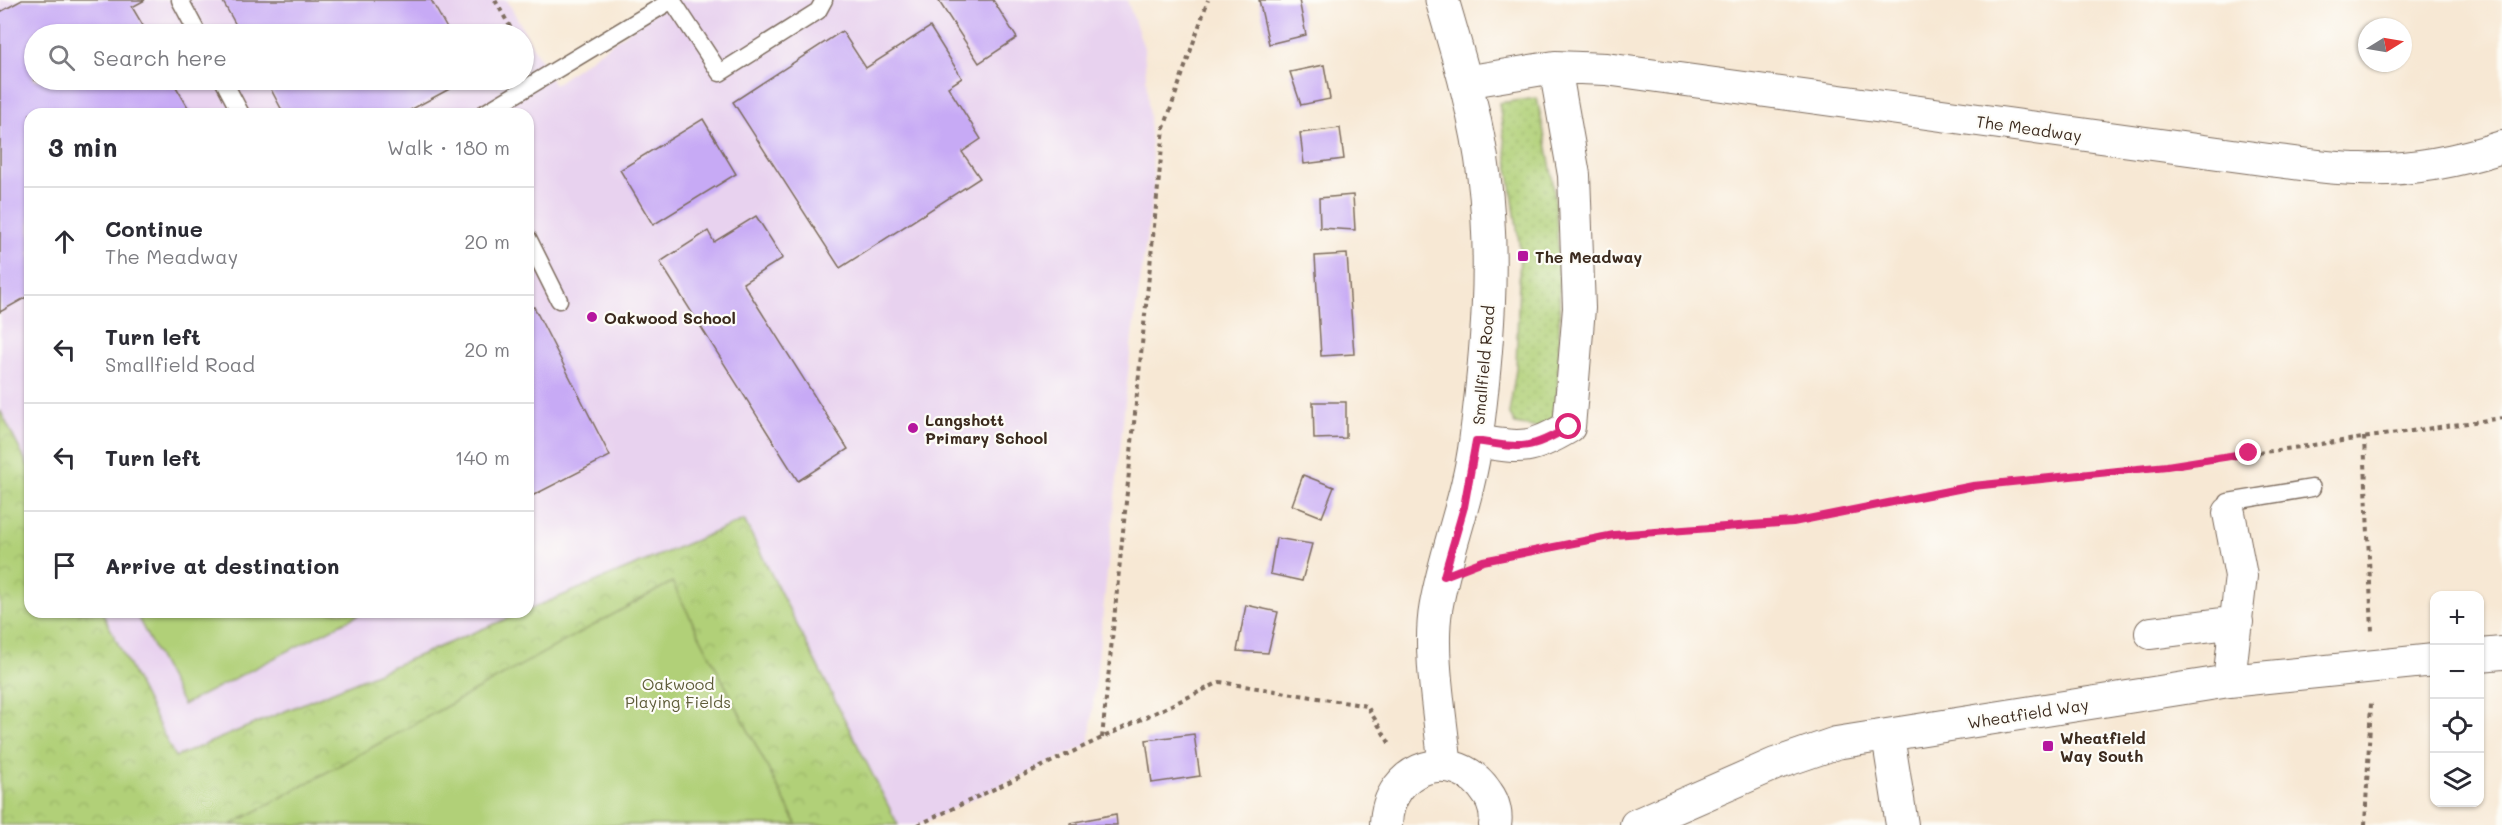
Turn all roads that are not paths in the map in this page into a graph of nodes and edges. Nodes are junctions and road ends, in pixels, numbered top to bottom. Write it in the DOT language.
graph roads {
  1 [pos="180,0"];
  2 [pos="672,0"];
  3 [pos="824,0"];
  4 [pos="1442,0"];
  5 [pos="193,24"];
  6 [pos="1555,67"];
  7 [pos="1465,81"];
  8 [pos="534,85"];
  9 [pos="228,90"];
  10 [pos="527,90"];
  11 [pos="238,108"];
  12 [pos="497,108"];
  13 [pos="2502,147"];
  14 [pos="534,250"];
  15 [pos="559,300"];
  16 [pos="1476,441"];
  17 [pos="2312,488"];
  18 [pos="2229,513"];
  19 [pos="2237,622"];
  20 [pos="2151,633"];
  21 [pos="2502,653"];
  22 [pos="2484,655"];
  23 [pos="2430,660"];
  24 [pos="2229,681"];
  25 [pos="1888,736"];
  26 [pos="1445,765"];
  27 [pos="1386,825"];
  28 [pos="1496,825"];
  29 [pos="1636,825"];
  30 [pos="1902,825"];
  1 -- 5 [label="lane"];
  2 -- 3 [label="lane"];
  2 -- 8 [label="lane"];
  4 -- 7 [label="street, Smallfield Road"];
  6 -- 7 [label="street, The Meadway"];
  6 -- 13 [label="street, The Meadway"];
  6 -- 16 [label="street"];
  7 -- 16 [label="street, Smallfield Road"];
  9 -- 11 [label="lane"];
  10 -- 12 [label="lane"];
  14 -- 15 [label="lane"];
  16 -- 26 [label="street, Smallfield Road"];
  17 -- 18 [label="lane"];
  18 -- 19 [label="street"];
  19 -- 20 [label="street"];
  19 -- 24 [label="street"];
  21 -- 22 [label="street"];
  23 -- 24 [label="street, Wheatfield Way"];
  24 -- 25 [label="street, Wheatfield Way"];
  25 -- 29 [label="street, Wheatfield Way"];
  25 -- 30 [label="street"];
  26 -- 27 [label="street"];
  26 -- 28 [label="street"];
}
